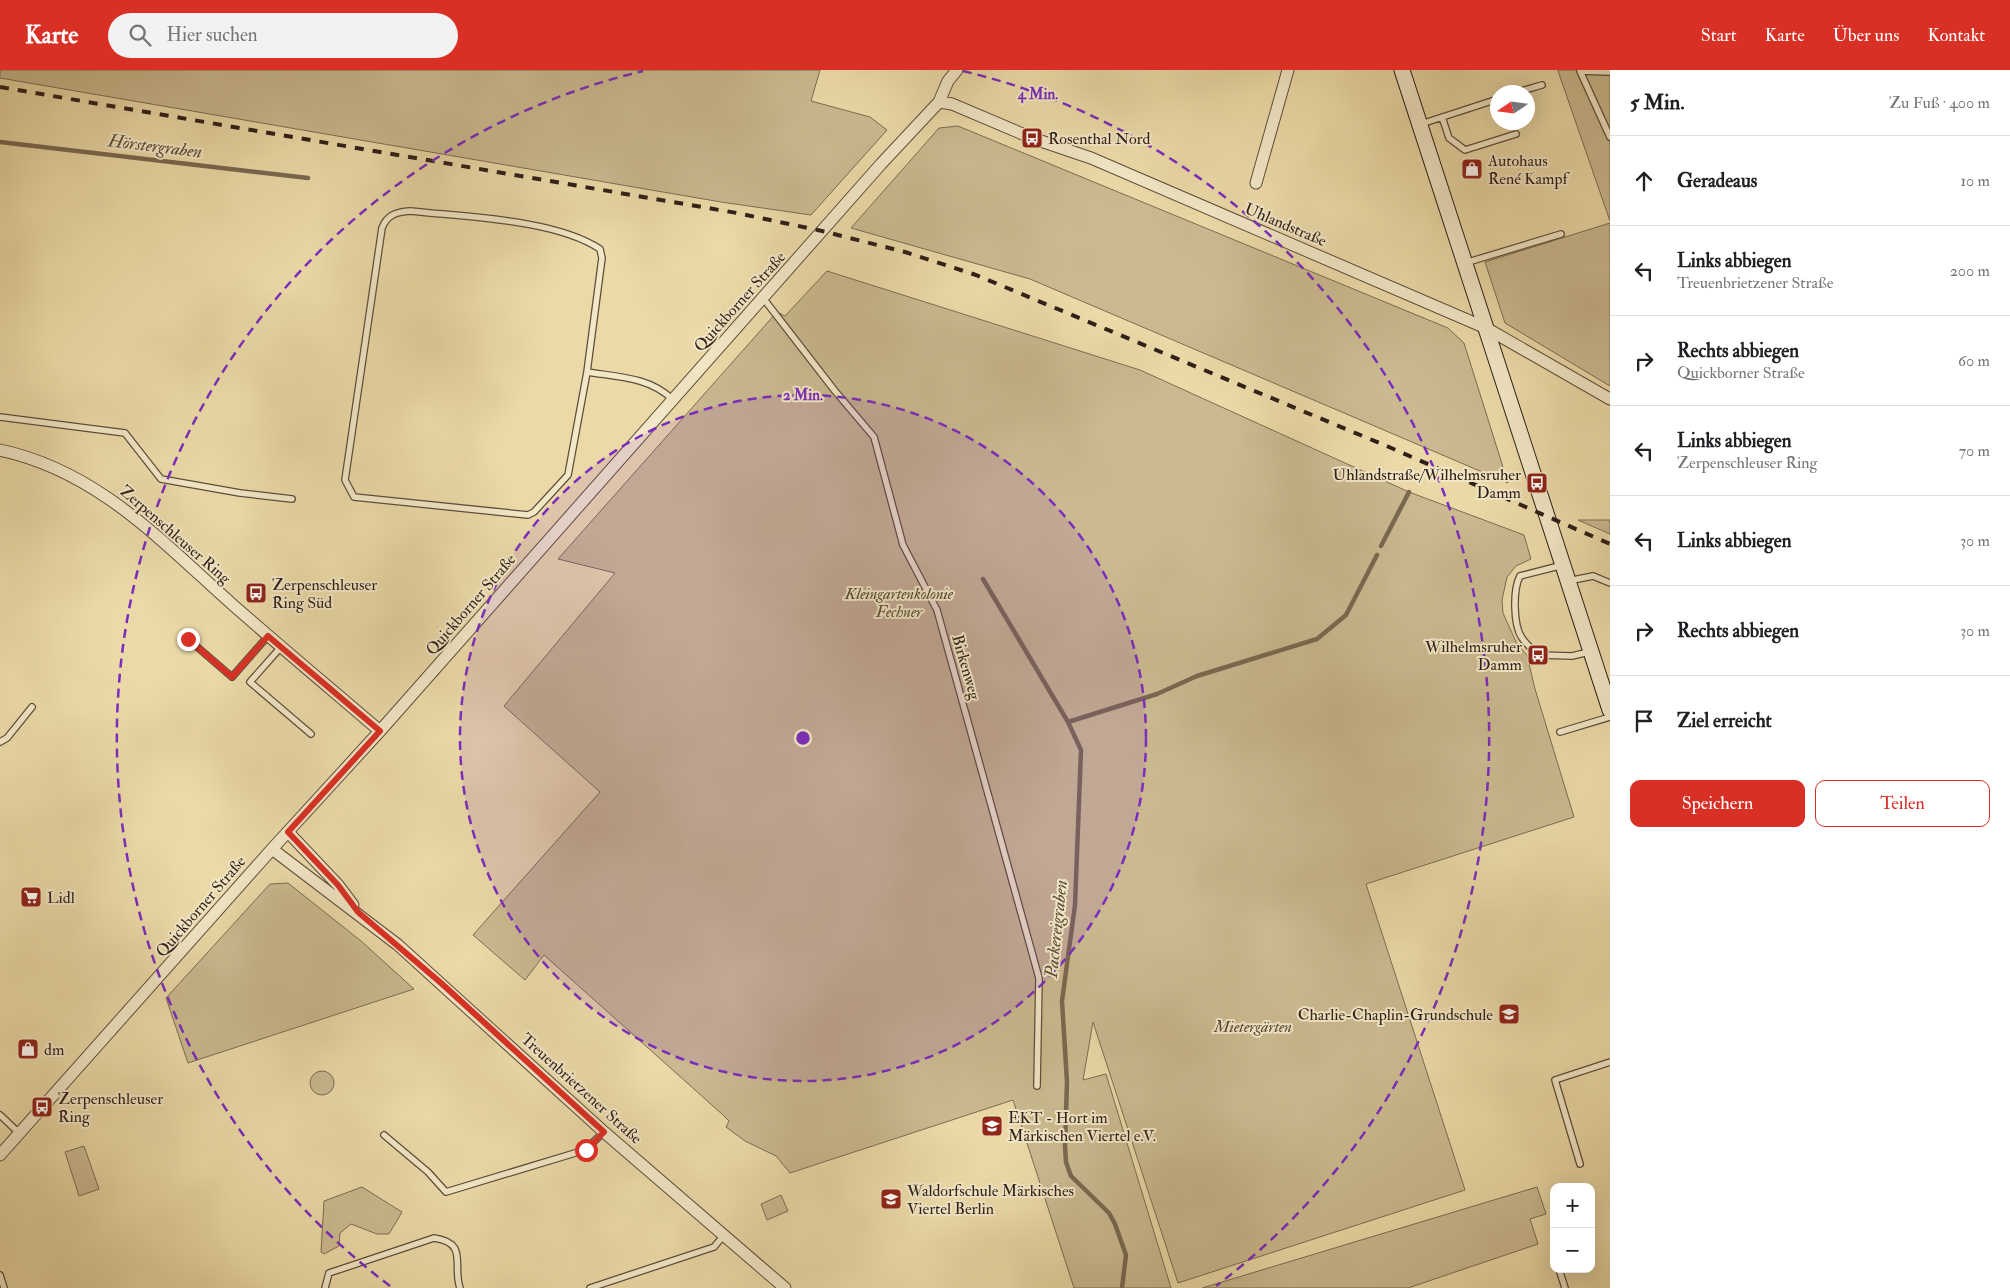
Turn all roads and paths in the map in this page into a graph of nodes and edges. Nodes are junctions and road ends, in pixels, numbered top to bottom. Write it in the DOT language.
graph roads {
  1 [pos="957,70"];
  2 [pos="1288,70"];
  3 [pos="1402,70"];
  4 [pos="1610,72"];
  5 [pos="1542,85"];
  6 [pos="1535,87"];
  7 [pos="939,102"];
  8 [pos="1490,102"];
  9 [pos="1442,117"];
  10 [pos="1420,124"];
  11 [pos="1516,134"];
  12 [pos="1610,137"];
  13 [pos="1256,183"];
  14 [pos="1562,234"];
  15 [pos="1465,263"];
  16 [pos="763,298"];
  17 [pos="1486,328"];
  18 [pos="588,372"];
  19 [pos="672,399"];
  20 [pos="1610,400"];
  21 [pos="0,417"];
  22 [pos="0,450"];
  23 [pos="292,499"];
  24 [pos="1563,564"];
  25 [pos="1568,581"];
  26 [pos="1610,583"];
  27 [pos="268,636"];
  28 [pos="188,639"];
  29 [pos="281,647"];
  30 [pos="1591,652"];
  31 [pos="32,707"];
  32 [pos="1610,710"];
  33 [pos="1610,717"];
  34 [pos="380,731"];
  35 [pos="1560,732"];
  36 [pos="311,734"];
  37 [pos="0,742"];
  38 [pos="288,832"];
  39 [pos="272,849"];
  40 [pos="358,912"];
  41 [pos="1610,1062"];
  42 [pos="1037,1086"];
  43 [pos="0,1115"];
  44 [pos="604,1132"];
  45 [pos="19,1133"];
  46 [pos="384,1135"];
  47 [pos="0,1155"];
  48 [pos="1580,1164"];
  49 [pos="724,1235"];
  50 [pos="1560,1273"];
  51 [pos="0,1275"];
  52 [pos="4,1288"];
  53 [pos="325,1288"];
  54 [pos="460,1288"];
  55 [pos="590,1288"];
  56 [pos="785,1288"];
  57 [pos="1565,1288"];
  1 -- 7 [label="street, Quickborner Straße"];
  2 -- 13 [label="street"];
  3 -- 10 [label="main road"];
  4 -- 12 [label="lane"];
  5 -- 6 [label="lane"];
  7 -- 16 [label="street, Quickborner Straße"];
  7 -- 17 [label="street, Uhlandstraße"];
  8 -- 9 [label="lane"];
  9 -- 10 [label="lane"];
  9 -- 11 [label="lane"];
  10 -- 15 [label="main road"];
  14 -- 15 [label="lane"];
  15 -- 17 [label="main road"];
  16 -- 19 [label="street, Quickborner Straße"];
  16 -- 42 [label="lane, Birkenweg"];
  17 -- 20 [label="street, Uhlandstraße"];
  17 -- 24 [label="main road"];
  18 -- 18 [label="lane"];
  18 -- 19 [label="lane"];
  19 -- 34 [label="street, Quickborner Straße"];
  21 -- 23 [label="lane"];
  22 -- 27 [label="street, Zerpenschleuser Ring"];
  24 -- 25 [label="main road"];
  24 -- 30 [label="lane"];
  25 -- 26 [label="lane"];
  25 -- 30 [label="main road"];
  27 -- 28 [label="lane"];
  27 -- 29 [label="street, Zerpenschleuser Ring"];
  29 -- 34 [label="street, Zerpenschleuser Ring"];
  29 -- 36 [label="lane"];
  30 -- 32 [label="main road"];
  31 -- 37 [label="lane"];
  33 -- 35 [label="lane"];
  34 -- 38 [label="street, Quickborner Straße"];
  38 -- 39 [label="street, Quickborner Straße"];
  38 -- 40 [label="street, Treuenbrietzener Straße"];
  39 -- 40 [label="street, Treuenbrietzener Straße"];
  39 -- 45 [label="street, Quickborner Straße"];
  40 -- 44 [label="street, Treuenbrietzener Straße"];
  41 -- 48 [label="lane"];
  43 -- 45 [label="lane"];
  44 -- 46 [label="lane"];
  44 -- 49 [label="street, Treuenbrietzener Straße"];
  45 -- 47 [label="street, Quickborner Straße"];
  49 -- 55 [label="lane"];
  49 -- 56 [label="street, Treuenbrietzener Straße"];
  50 -- 57 [label="lane"];
  51 -- 52 [label="lane"];
  53 -- 54 [label="lane"];
}
